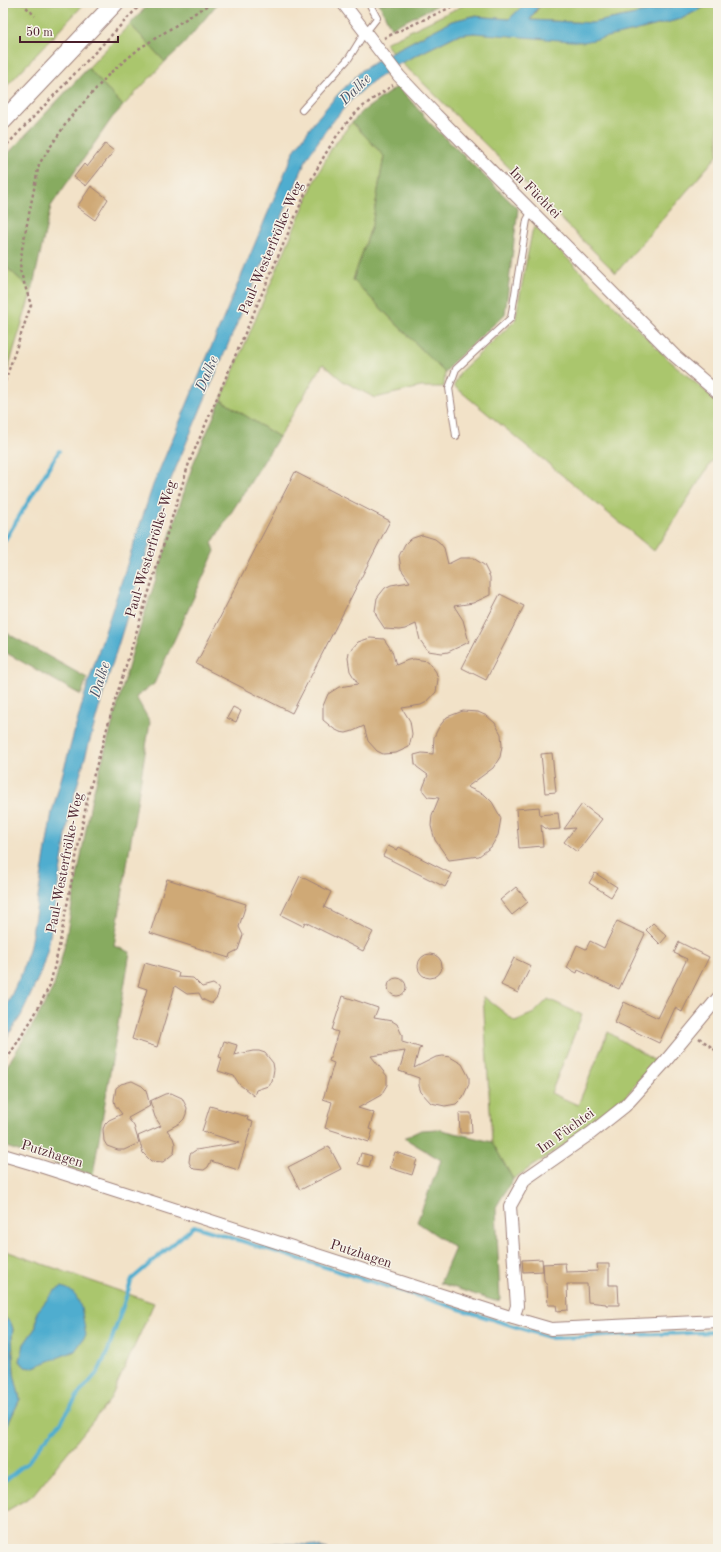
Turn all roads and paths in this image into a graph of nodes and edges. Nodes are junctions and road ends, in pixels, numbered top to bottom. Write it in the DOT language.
graph roads {
  1 [pos="22,3"];
  2 [pos="115,3"];
  3 [pos="142,3"];
  4 [pos="212,3"];
  5 [pos="343,3"];
  6 [pos="369,3"];
  7 [pos="460,3"];
  8 [pos="35,16"];
  9 [pos="366,33"];
  10 [pos="374,45"];
  11 [pos="400,77"];
  12 [pos="302,110"];
  13 [pos="3,121"];
  14 [pos="3,149"];
  15 [pos="532,211"];
  16 [pos="3,388"];
  17 [pos="718,393"];
  18 [pos="456,436"];
  19 [pos="718,998"];
  20 [pos="689,1031"];
  21 [pos="718,1052"];
  22 [pos="3,1065"];
  23 [pos="3,1155"];
  24 [pos="513,1318"];
  25 [pos="718,1321"];
  1 -- 8 [label="path"];
  2 -- 13 [label="main road"];
  3 -- 14 [label="path"];
  4 -- 16 [label="path"];
  5 -- 9 [label="street, Im Füchtei"];
  6 -- 9 [label="lane"];
  7 -- 10 [label="path"];
  9 -- 10 [label="street, Im Füchtei"];
  9 -- 12 [label="lane"];
  10 -- 11 [label="street, Im Füchtei"];
  11 -- 15 [label="street, Im Füchtei"];
  11 -- 22 [label="path, Paul-Westerfrölke-Weg"];
  15 -- 17 [label="street, Im Füchtei"];
  15 -- 18 [label="lane"];
  19 -- 20 [label="street, Im Füchtei"];
  20 -- 21 [label="path"];
  20 -- 24 [label="street, Im Füchtei"];
  23 -- 24 [label="street, Putzhagen"];
  24 -- 25 [label="street, Putzhagen"];
}
